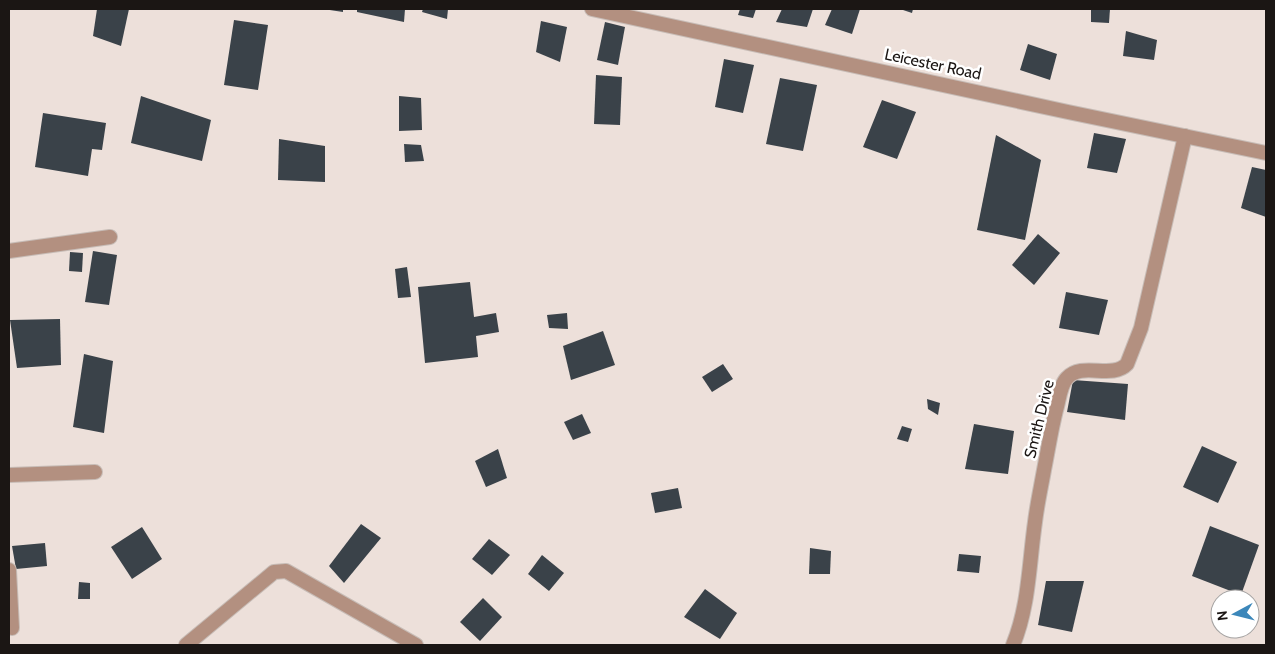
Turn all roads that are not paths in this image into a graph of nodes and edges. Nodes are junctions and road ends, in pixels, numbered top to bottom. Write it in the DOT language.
graph roads {
  1 [pos="592,9"];
  2 [pos="1185,136"];
  3 [pos="1266,153"];
  4 [pos="110,237"];
  5 [pos="9,251"];
  6 [pos="95,472"];
  7 [pos="9,475"];
  8 [pos="9,570"];
  9 [pos="12,628"];
  10 [pos="186,645"];
  11 [pos="416,645"];
  12 [pos="1013,645"];
  1 -- 2 [label="street, Leicester Road"];
  2 -- 3 [label="street, Leicester Road"];
  2 -- 12 [label="street, Smith Drive"];
  4 -- 5 [label="street"];
  6 -- 7 [label="street"];
  8 -- 9 [label="street"];
  10 -- 11 [label="street"];
}
